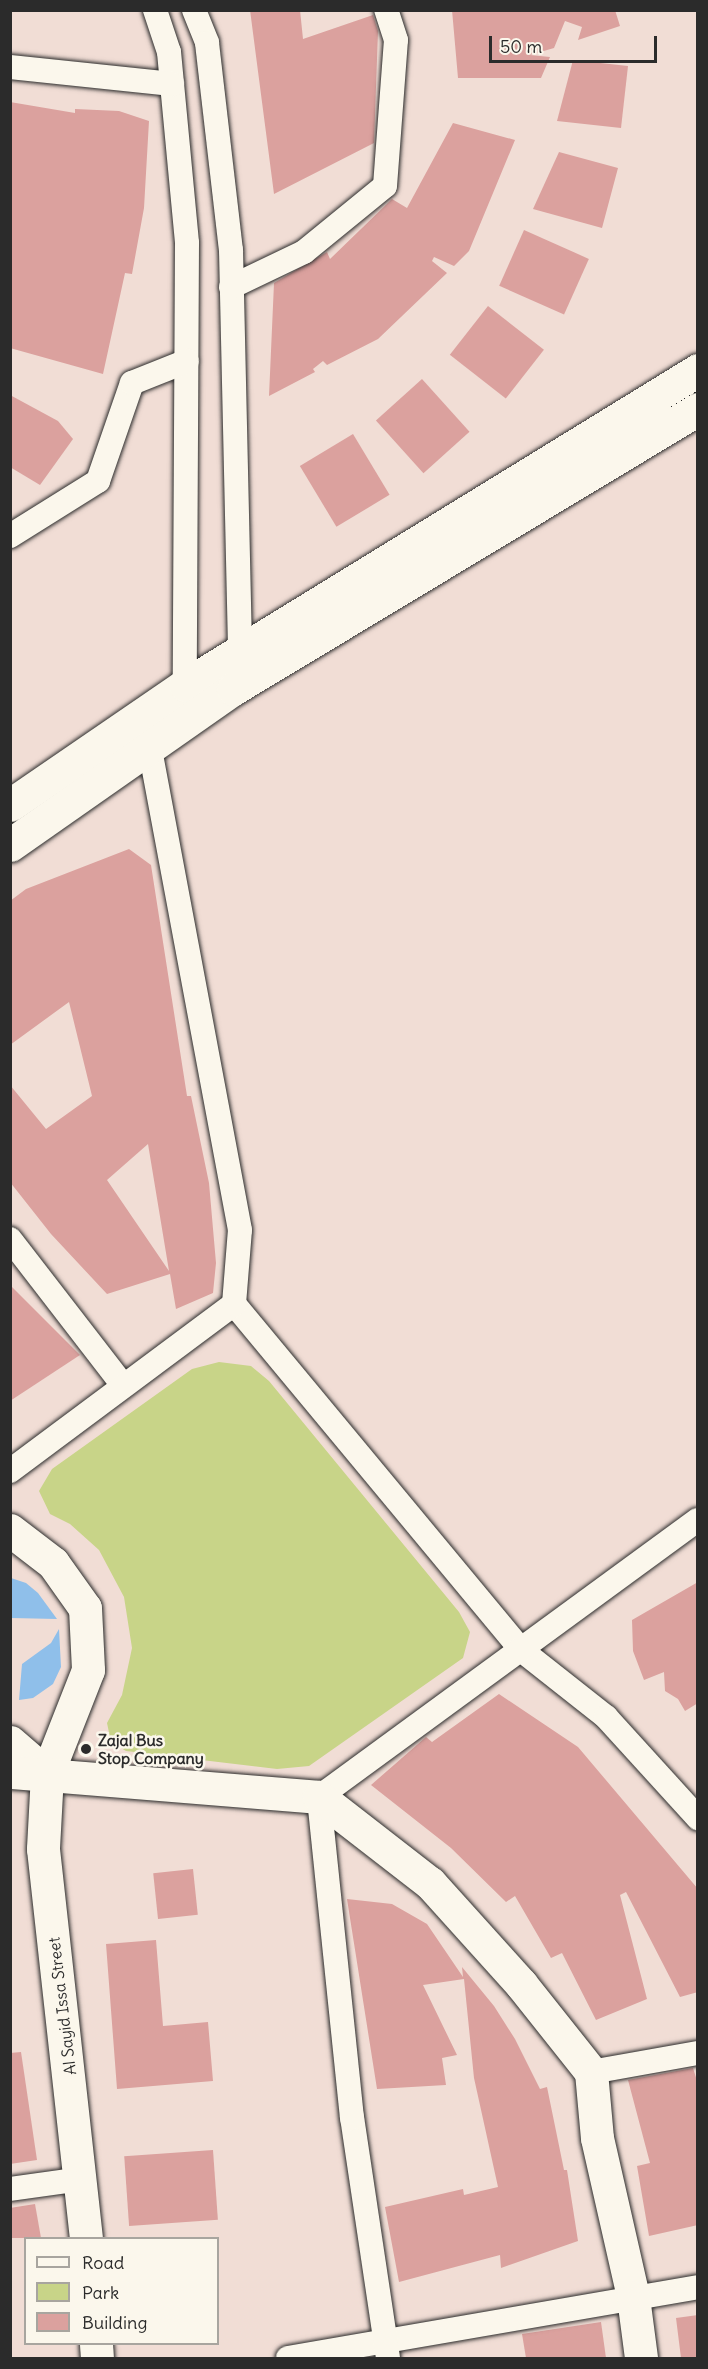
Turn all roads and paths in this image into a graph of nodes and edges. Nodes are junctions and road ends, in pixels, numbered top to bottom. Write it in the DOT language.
graph roads {
  1 [pos="155,10"];
  2 [pos="194,10"];
  3 [pos="386,10"];
  4 [pos="10,67"];
  5 [pos="172,84"];
  6 [pos="231,287"];
  7 [pos="187,361"];
  8 [pos="698,370"];
  9 [pos="698,409"];
  10 [pos="10,536"];
  11 [pos="246,665"];
  12 [pos="192,699"];
  13 [pos="145,730"];
  14 [pos="10,805"];
  15 [pos="10,845"];
  16 [pos="10,1239"];
  17 [pos="234,1304"];
  18 [pos="122,1384"];
  19 [pos="10,1471"];
  20 [pos="698,1520"];
  21 [pos="10,1530"];
  22 [pos="520,1649"];
  23 [pos="10,1742"];
  24 [pos="10,1772"];
  25 [pos="47,1774"];
  26 [pos="319,1797"];
  27 [pos="698,1818"];
  28 [pos="698,2053"];
  29 [pos="591,2072"];
  30 [pos="81,2179"];
  31 [pos="10,2189"];
  32 [pos="86,2237"];
  33 [pos="698,2287"];
  34 [pos="633,2297"];
  35 [pos="387,2350"];
  36 [pos="288,2358"];
  37 [pos="641,2358"];
  1 -- 5 [label="street"];
  2 -- 6 [label="street"];
  3 -- 6 [label="street"];
  4 -- 5 [label="street"];
  5 -- 7 [label="street"];
  6 -- 11 [label="street"];
  7 -- 10 [label="street"];
  7 -- 12 [label="street"];
  8 -- 11 [label="street"];
  9 -- 11 [label="street"];
  11 -- 12 [label="street"];
  12 -- 13 [label="street"];
  13 -- 14 [label="street"];
  13 -- 15 [label="street"];
  13 -- 17 [label="street"];
  16 -- 18 [label="street"];
  17 -- 18 [label="street"];
  17 -- 22 [label="street"];
  18 -- 19 [label="street"];
  20 -- 22 [label="street"];
  21 -- 25 [label="street, Al Sayid Issa Street"];
  22 -- 26 [label="street"];
  22 -- 27 [label="street"];
  23 -- 25 [label="street"];
  24 -- 25 [label="street"];
  25 -- 26 [label="street"];
  25 -- 30 [label="street, Al Sayid Issa Street"];
  26 -- 29 [label="street"];
  26 -- 35 [label="street"];
  28 -- 29 [label="street"];
  29 -- 34 [label="street"];
  30 -- 31 [label="street"];
  30 -- 32 [label="street, Al Sayid Issa Street"];
  33 -- 34 [label="street"];
  34 -- 35 [label="street"];
  34 -- 37 [label="street"];
  35 -- 36 [label="street"];
}
